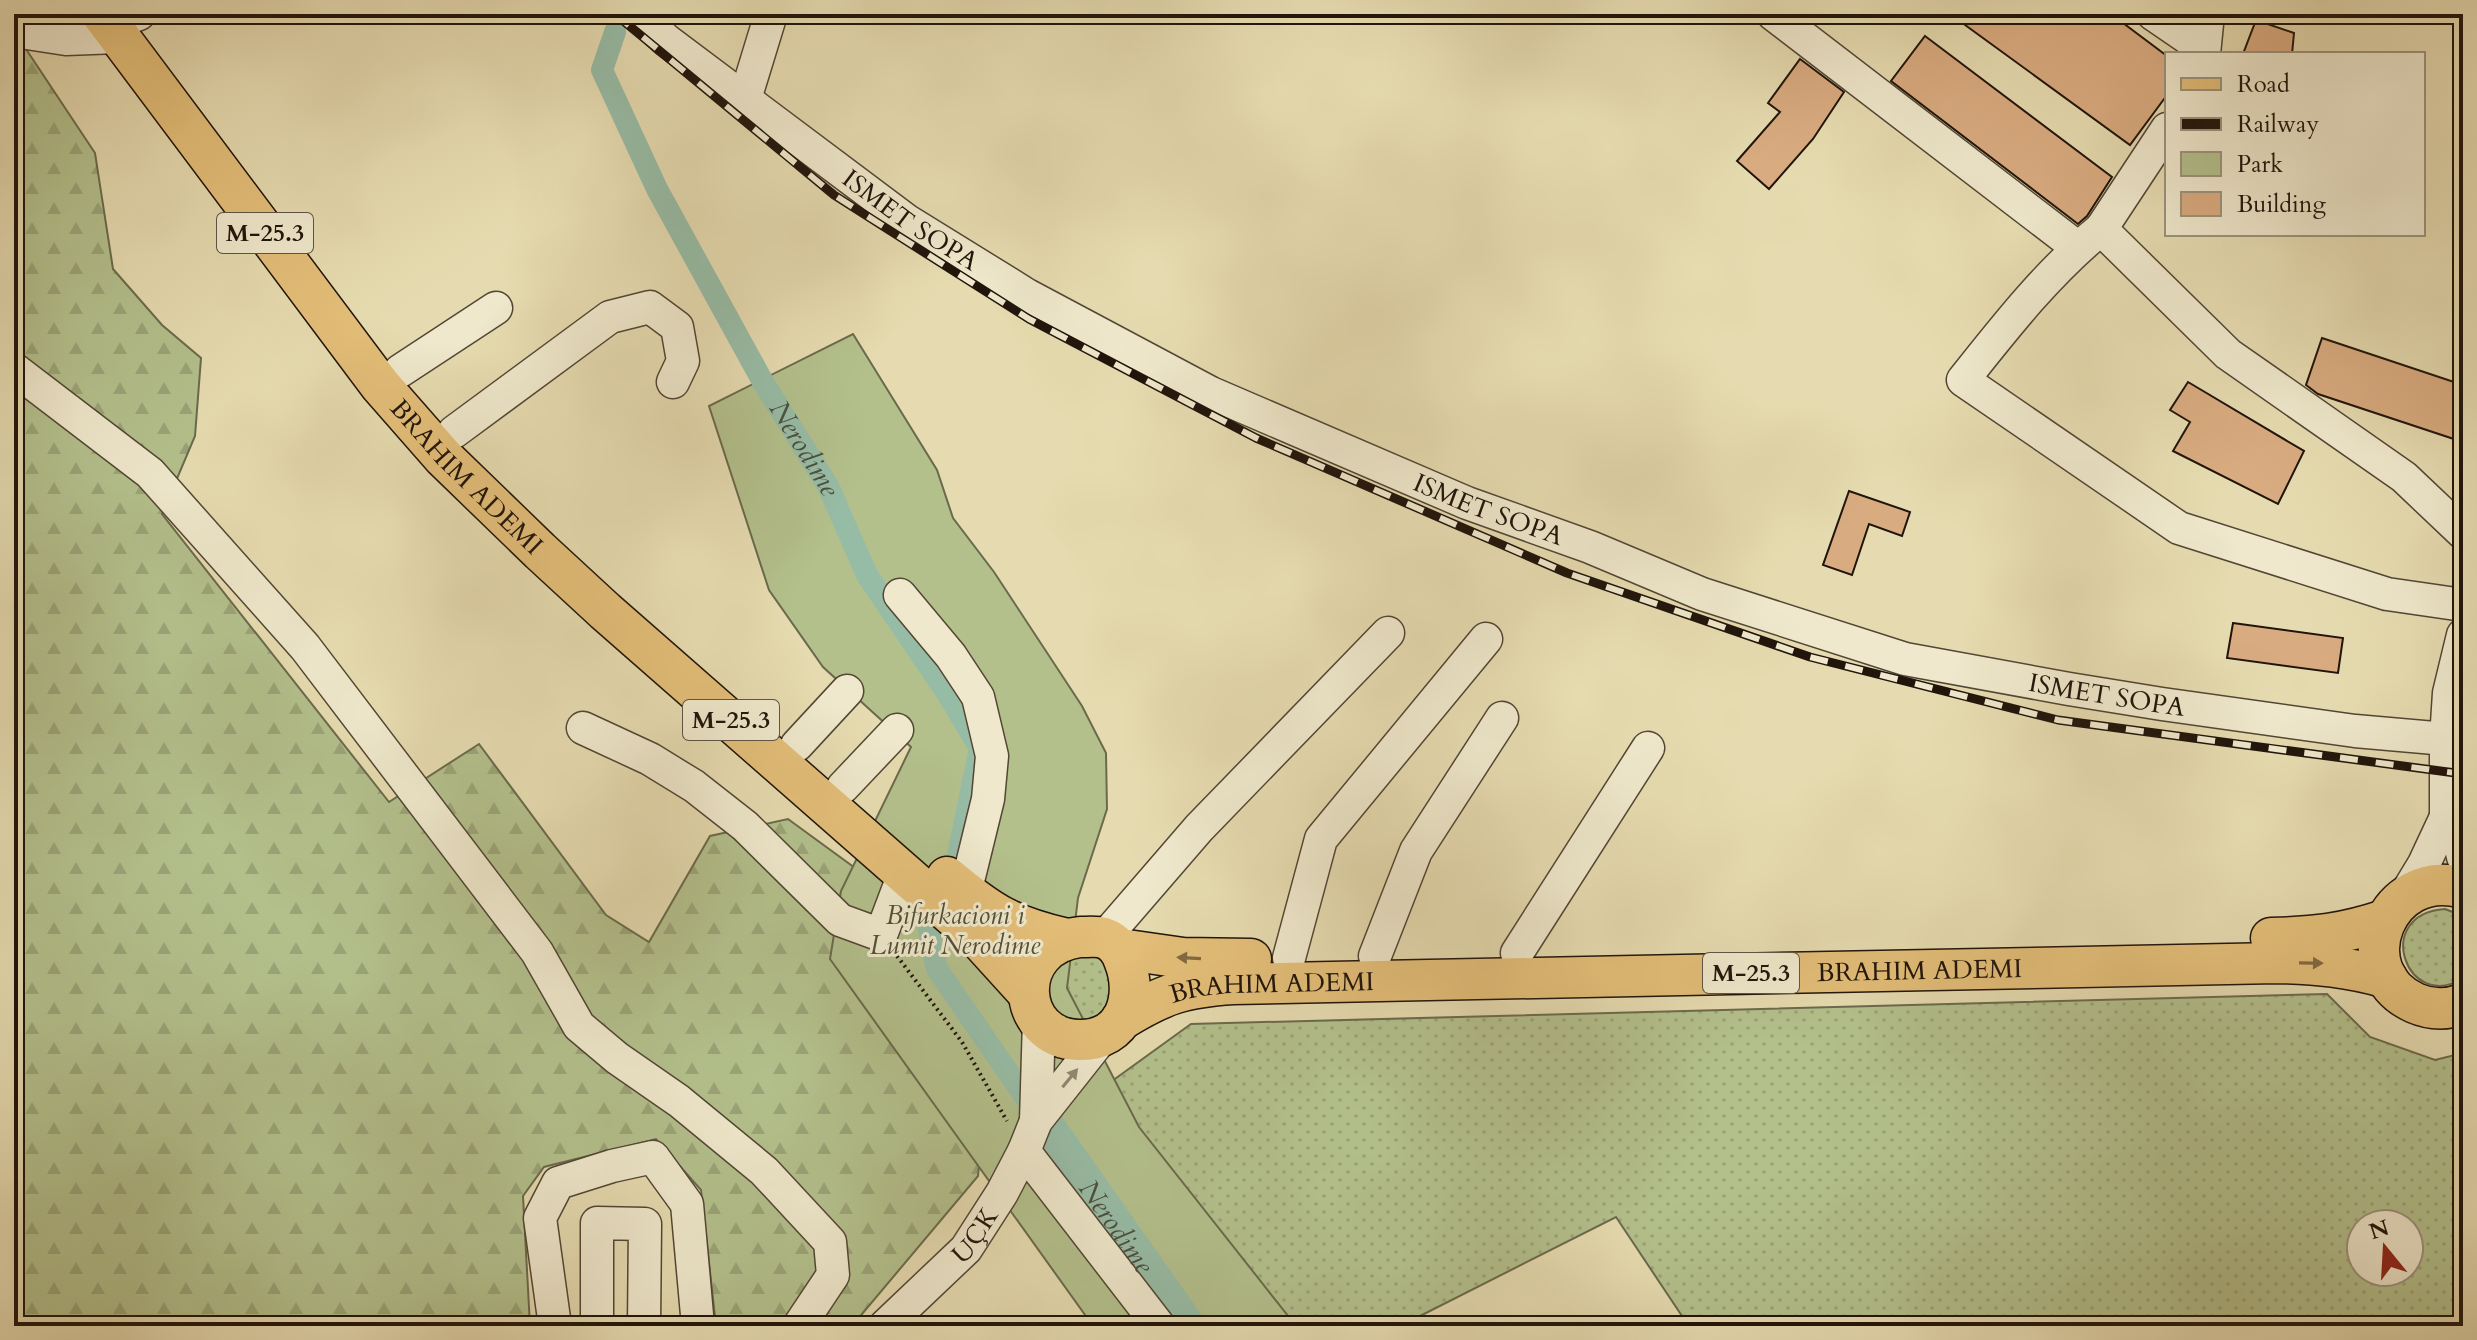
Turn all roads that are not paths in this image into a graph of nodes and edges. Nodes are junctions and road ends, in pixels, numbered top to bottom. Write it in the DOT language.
graph roads {
  1 [pos="638,14"];
  2 [pos="771,14"];
  3 [pos="1773,14"];
  4 [pos="2153,14"];
  5 [pos="2208,14"];
  6 [pos="125,19"];
  7 [pos="14,31"];
  8 [pos="2200,52"];
  9 [pos="2202,52"];
  10 [pos="745,99"];
  11 [pos="2165,132"];
  12 [pos="2089,238"];
  13 [pos="496,308"];
  14 [pos="14,369"];
  15 [pos="400,371"];
  16 [pos="673,382"];
  17 [pos="454,432"];
  18 [pos="2463,533"];
  19 [pos="900,595"];
  20 [pos="2463,605"];
  21 [pos="1388,633"];
  22 [pos="2463,635"];
  23 [pos="1486,639"];
  24 [pos="847,691"];
  25 [pos="2456,694"];
  26 [pos="1502,718"];
  27 [pos="583,728"];
  28 [pos="897,730"];
  29 [pos="2446,739"];
  30 [pos="797,745"];
  31 [pos="1648,748"];
  32 [pos="843,787"];
  33 [pos="2446,817"];
  34 [pos="2463,857"];
  35 [pos="904,874"];
  36 [pos="2463,888"];
  37 [pos="965,893"];
  38 [pos="2394,908"];
  39 [pos="1097,942"];
  40 [pos="1517,953"];
  41 [pos="1375,956"];
  42 [pos="1289,958"];
  43 [pos="2387,978"];
  44 [pos="2463,1004"];
  45 [pos="1034,1006"];
  46 [pos="1113,1027"];
  47 [pos="1036,1121"];
  48 [pos="1024,1151"];
  49 [pos="555,1326"];
  50 [pos="597,1326"];
  51 [pos="644,1326"];
  52 [pos="698,1326"];
  53 [pos="799,1326"];
  54 [pos="885,1326"];
  55 [pos="1159,1326"];
  1 -- 10 [label="street, ISMET SOPA"];
  2 -- 10 [label="street"];
  3 -- 12 [label="street"];
  4 -- 8 [label="street"];
  5 -- 9 [label="street"];
  6 -- 7 [label="street"];
  6 -- 15 [label="main road, BRAHIM ADEMI / M-25.3"];
  6 -- 35 [label="main road, BRAHIM ADEMI / M-25.3"];
  10 -- 29 [label="street, ISMET SOPA"];
  11 -- 12 [label="street"];
  12 -- 18 [label="street"];
  12 -- 20 [label="street"];
  13 -- 15 [label="street"];
  14 -- 53 [label="street"];
  15 -- 17 [label="main road, BRAHIM ADEMI / M-25.3"];
  16 -- 17 [label="street, BRAHIM ADEMI"];
  17 -- 30 [label="main road, BRAHIM ADEMI / M-25.3"];
  19 -- 37 [label="street"];
  21 -- 39 [label="street"];
  22 -- 25 [label="street"];
  23 -- 42 [label="street, BRAHIM ADEMI"];
  24 -- 30 [label="street"];
  25 -- 29 [label="street"];
  26 -- 41 [label="street, BRAHIM ADEMI"];
  27 -- 35 [label="street"];
  28 -- 32 [label="street"];
  29 -- 33 [label="street"];
  30 -- 32 [label="main road, BRAHIM ADEMI / M-25.3"];
  31 -- 40 [label="street"];
  32 -- 37 [label="main road, BRAHIM ADEMI / M-25.3"];
  33 -- 34 [label="street"];
  33 -- 38 [label="street"];
  35 -- 45 [label="main road, BRAHIM ADEMI / M-25.3"];
  36 -- 38 [label="main road, BRAHIM ADEMI / M-25.3"];
  37 -- 39 [label="main road, BRAHIM ADEMI / M-25.3"];
  38 -- 40 [label="main road, BRAHIM ADEMI / M-25.3"];
  38 -- 43 [label="main road"];
  42 -- 39 [label="main road, BRAHIM ADEMI / M-25.3, one-way"];
  39 -- 45 [label="main road"];
  39 -- 46 [label="main road, BRAHIM ADEMI"];
  40 -- 41 [label="main road, BRAHIM ADEMI / M-25.3"];
  41 -- 42 [label="main road, BRAHIM ADEMI / M-25.3"];
  43 -- 44 [label="main road, BRAHIM ADEMI / M-25.3"];
  46 -- 43 [label="main road, BRAHIM ADEMI / M-25.3, one-way"];
  45 -- 46 [label="main road, BRAHIM ADEMI / M-25.3"];
  45 -- 47 [label="street, UÇK"];
  47 -- 46 [label="street, UÇK, one-way"];
  47 -- 48 [label="street, UÇK"];
  48 -- 54 [label="street, UÇK"];
  48 -- 55 [label="street"];
  49 -- 52 [label="street"];
  50 -- 51 [label="street"];
}
